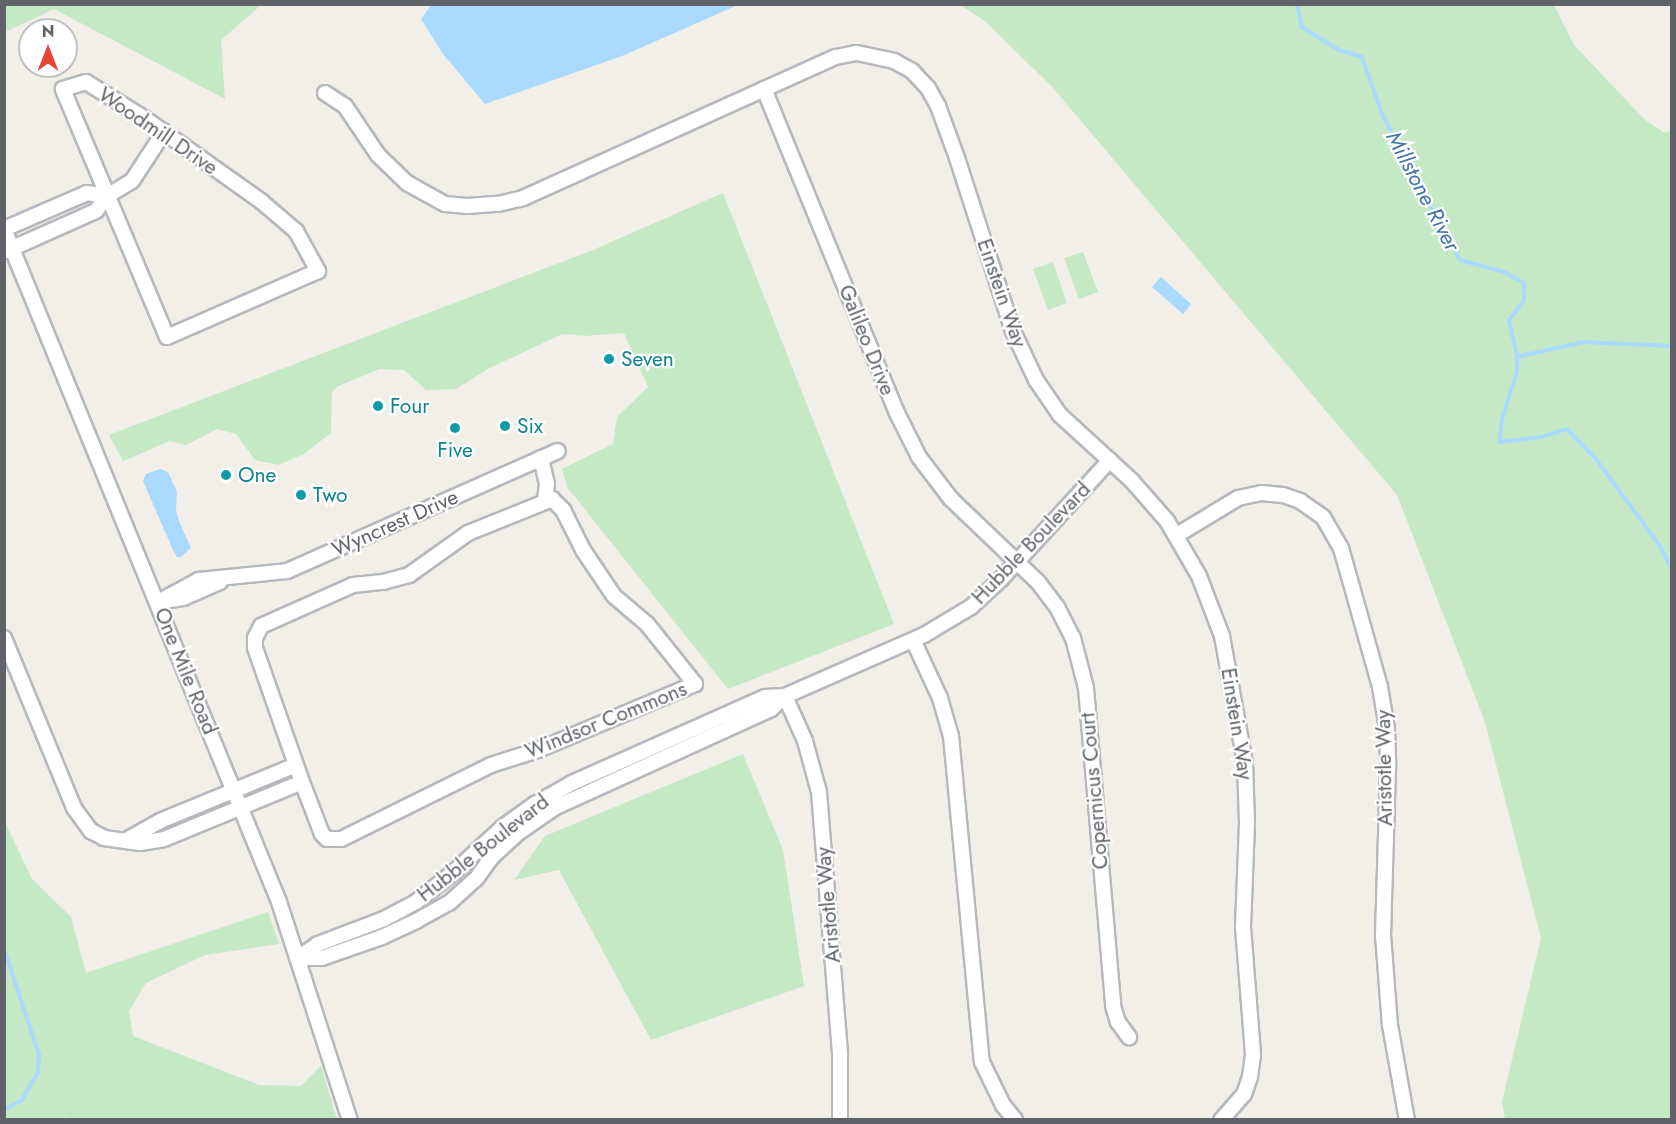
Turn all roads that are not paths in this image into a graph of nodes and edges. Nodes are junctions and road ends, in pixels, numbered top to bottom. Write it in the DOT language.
graph roads {
  1 [pos="764,89"];
  2 [pos="325,93"];
  3 [pos="164,132"];
  4 [pos="107,196"];
  5 [pos="4,229"];
  6 [pos="9,250"];
  7 [pos="558,451"];
  8 [pos="542,458"];
  9 [pos="1110,460"];
  10 [pos="545,500"];
  11 [pos="1177,535"];
  12 [pos="1017,562"];
  13 [pos="158,602"];
  14 [pos="4,638"];
  15 [pos="914,640"];
  16 [pos="785,696"];
  17 [pos="296,765"];
  18 [pos="302,782"];
  19 [pos="235,791"];
  20 [pos="242,807"];
  21 [pos="126,840"];
  22 [pos="298,958"];
  23 [pos="1129,1037"];
  24 [pos="350,1119"];
  25 [pos="840,1119"];
  26 [pos="1015,1119"];
  27 [pos="1221,1119"];
  28 [pos="1407,1119"];
  1 -- 2 [label="street, Einstein Way"];
  1 -- 9 [label="street, Einstein Way"];
  1 -- 12 [label="street, Galileo Drive"];
  3 -- 4 [label="street"];
  3 -- 4 [label="street, Woodmill Drive"];
  3 -- 4 [label="street, Woodmill Drive"];
  4 -- 5 [label="street"];
  4 -- 6 [label="street"];
  5 -- 6 [label="street, One Mile Road"];
  6 -- 13 [label="street, One Mile Road"];
  7 -- 8 [label="street, Wyncrest Drive"];
  8 -- 10 [label="street"];
  8 -- 13 [label="street, Wyncrest Drive"];
  9 -- 11 [label="street, Einstein Way"];
  9 -- 12 [label="street, Hubble Boulevard"];
  10 -- 17 [label="street, Windsor Commons"];
  10 -- 18 [label="street, Windsor Commons"];
  11 -- 27 [label="street, Einstein Way"];
  11 -- 28 [label="street, Aristotle Way"];
  12 -- 15 [label="street, Hubble Boulevard"];
  12 -- 23 [label="street, Copernicus Court"];
  13 -- 19 [label="street, One Mile Road"];
  14 -- 21 [label="street"];
  15 -- 16 [label="street, Hubble Boulevard"];
  15 -- 26 [label="street"];
  16 -- 22 [label="street, Hubble Boulevard"];
  16 -- 22 [label="street, Hubble Boulevard"];
  16 -- 25 [label="street, Aristotle Way"];
  17 -- 18 [label="street, Windsor Commons"];
  17 -- 19 [label="street"];
  18 -- 20 [label="street"];
  19 -- 20 [label="street, One Mile Road"];
  19 -- 21 [label="street"];
  20 -- 21 [label="street"];
  20 -- 22 [label="street, One Mile Road"];
  22 -- 24 [label="street, One Mile Road"];
}
